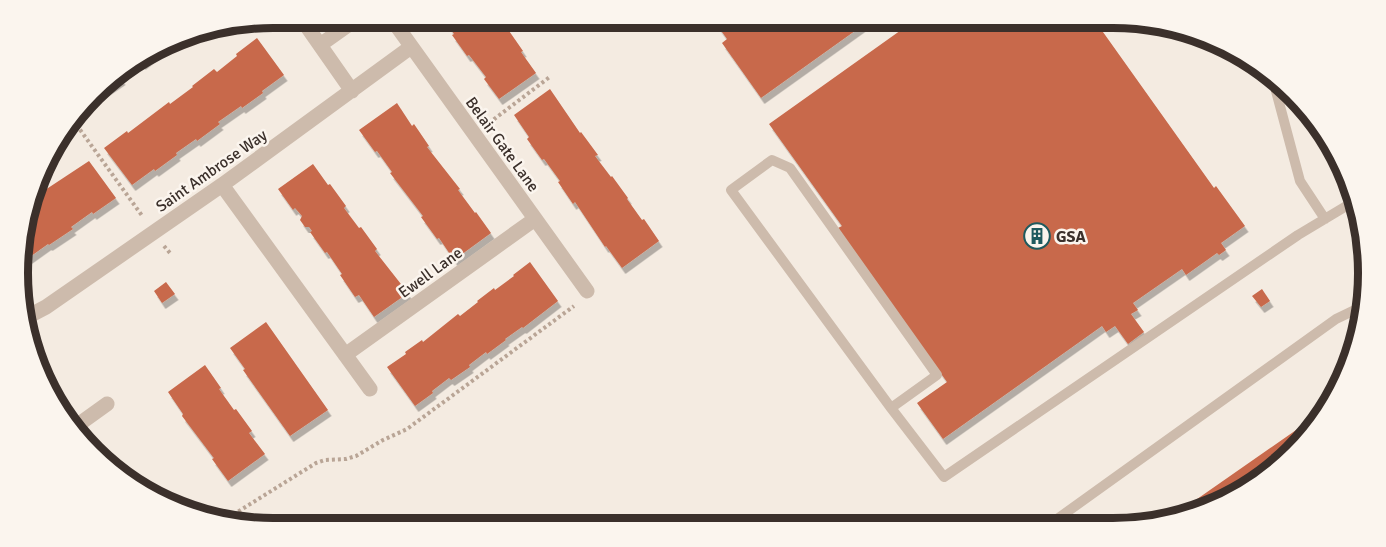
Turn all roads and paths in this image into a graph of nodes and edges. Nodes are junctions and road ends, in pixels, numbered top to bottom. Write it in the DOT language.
graph roads {
  1 [pos="308,28"];
  2 [pos="344,28"];
  3 [pos="398,28"];
  4 [pos="320,45"];
  5 [pos="411,47"];
  6 [pos="551,76"];
  7 [pos="352,91"];
  8 [pos="1276,91"];
  9 [pos="489,123"];
  10 [pos="77,126"];
  11 [pos="222,185"];
  12 [pos="1347,205"];
  13 [pos="144,218"];
  14 [pos="535,219"];
  15 [pos="1324,219"];
  16 [pos="587,291"];
  17 [pos="575,305"];
  18 [pos="1354,310"];
  19 [pos="32,314"];
  20 [pos="345,355"];
  21 [pos="370,389"];
  22 [pos="107,404"];
  23 [pos="891,408"];
  24 [pos="80,424"];
  25 [pos="234,515"];
  26 [pos="1059,518"];
  1 -- 4 [label="street"];
  2 -- 4 [label="street"];
  3 -- 5 [label="street, Belair Gate Lane"];
  4 -- 7 [label="street"];
  5 -- 7 [label="street, Saint Ambrose Way"];
  5 -- 14 [label="street, Belair Gate Lane"];
  6 -- 9 [label="path"];
  7 -- 11 [label="street, Saint Ambrose Way"];
  8 -- 15 [label="lane"];
  10 -- 13 [label="path"];
  11 -- 19 [label="street, Saint Ambrose Way"];
  11 -- 20 [label="street"];
  12 -- 15 [label="lane"];
  14 -- 16 [label="street, Belair Gate Lane"];
  14 -- 20 [label="street, Ewell Lane"];
  15 -- 23 [label="lane"];
  17 -- 25 [label="path"];
  18 -- 26 [label="lane"];
  20 -- 21 [label="street"];
  22 -- 24 [label="street"];
  23 -- 23 [label="lane"];
}
